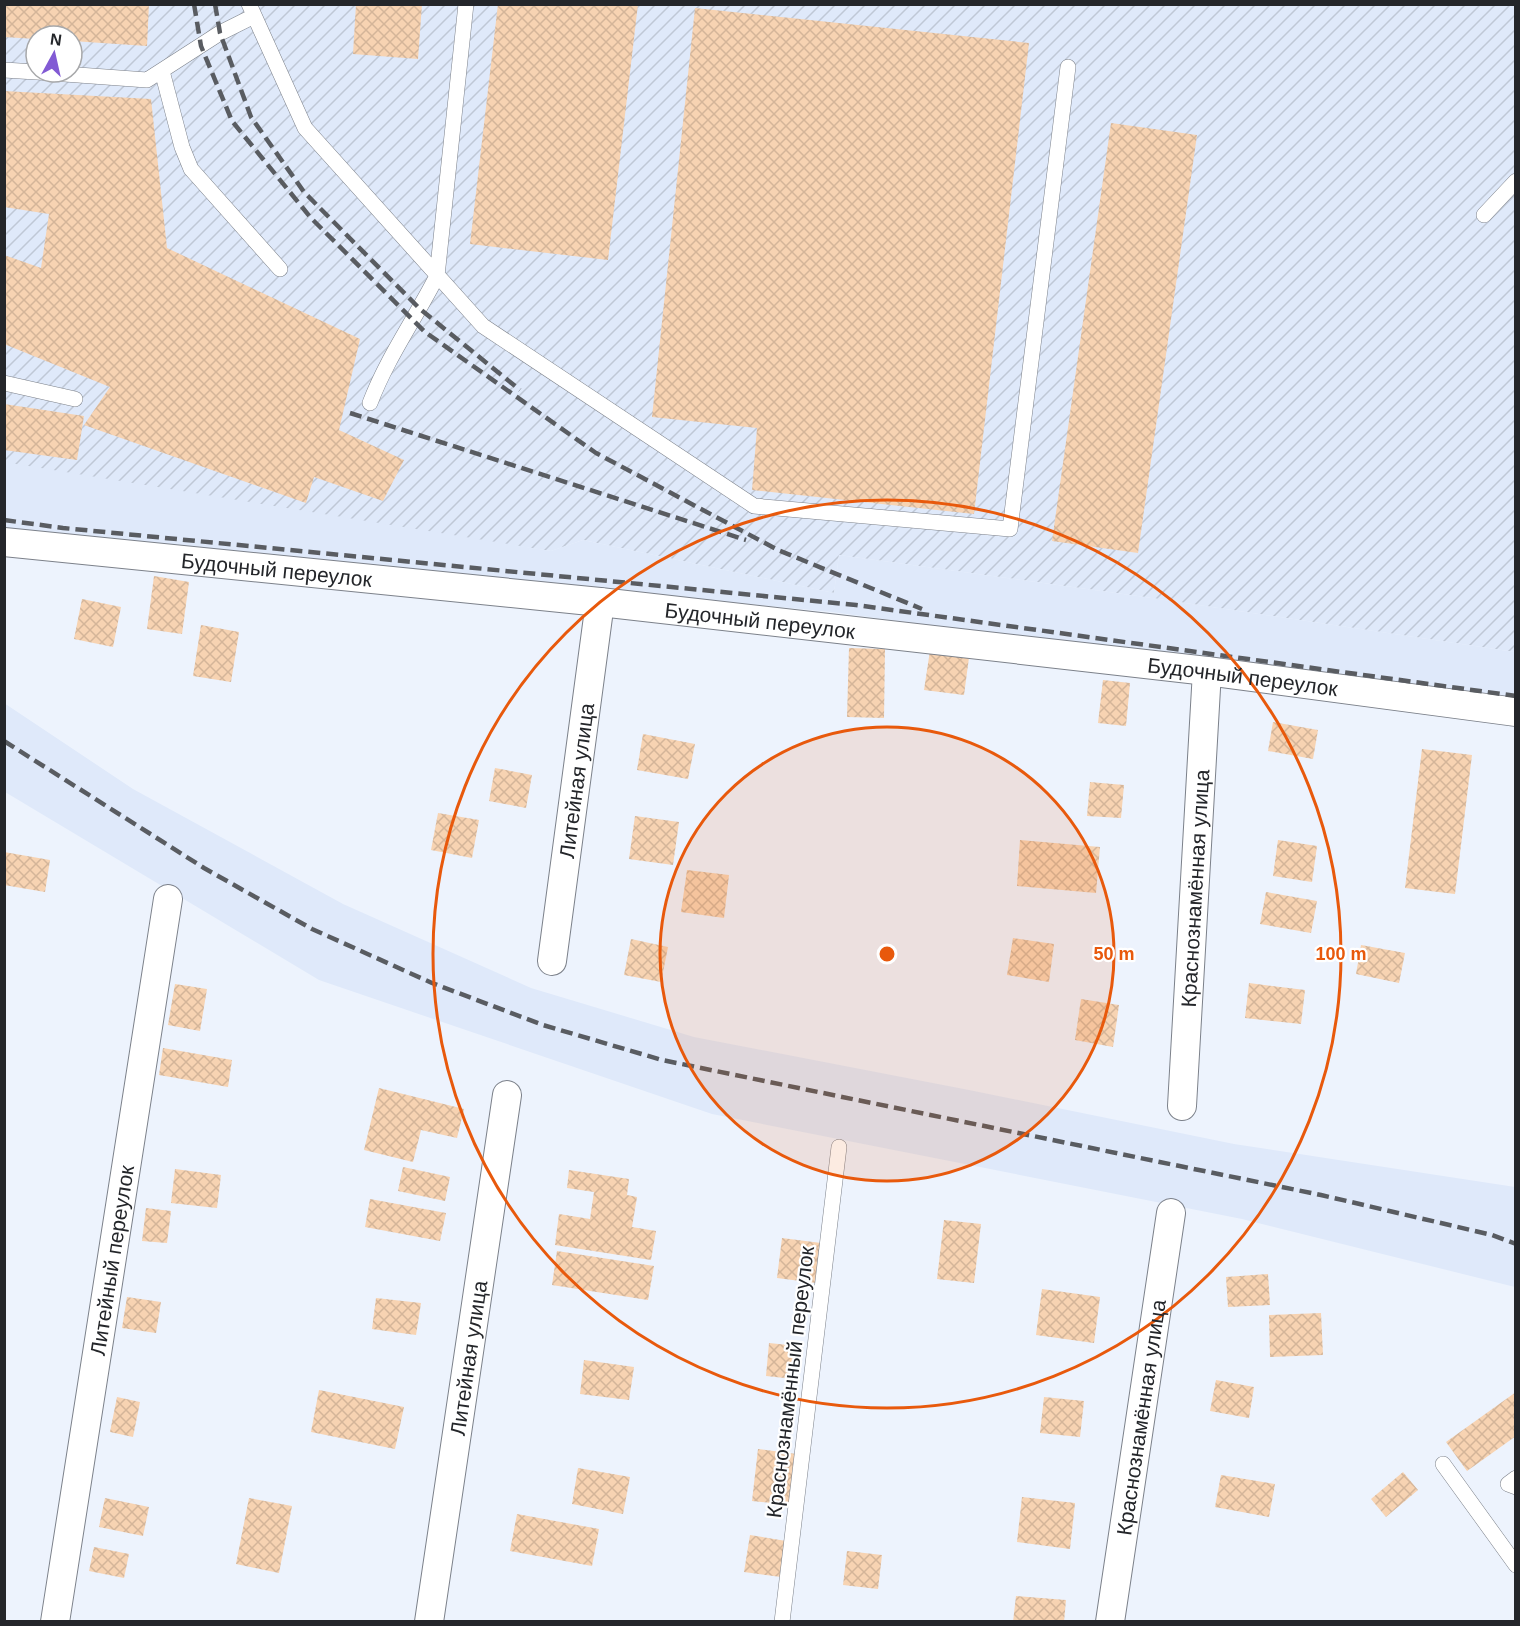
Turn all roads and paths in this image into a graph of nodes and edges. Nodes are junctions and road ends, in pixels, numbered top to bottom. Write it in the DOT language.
graph roads {
  1 [pos="466,4"];
  2 [pos="251,10"];
  3 [pos="1068,67"];
  4 [pos="4,70"];
  5 [pos="24,71"];
  6 [pos="162,71"];
  7 [pos="84,75"];
  8 [pos="1515,181"];
  9 [pos="1484,215"];
  10 [pos="280,269"];
  11 [pos="437,276"];
  12 [pos="4,383"];
  13 [pos="75,399"];
  14 [pos="370,403"];
  15 [pos="4,542"];
  16 [pos="600,602"];
  17 [pos="1207,671"];
  18 [pos="1515,712"];
  19 [pos="168,899"];
  20 [pos="552,961"];
  21 [pos="507,1095"];
  22 [pos="1182,1106"];
  23 [pos="839,1148"];
  24 [pos="1171,1213"];
  25 [pos="1443,1464"];
  26 [pos="1515,1478"];
  27 [pos="1515,1487"];
  28 [pos="1515,1565"];
  29 [pos="55,1622"];
  30 [pos="429,1622"];
  31 [pos="782,1622"];
  32 [pos="1110,1622"];
  1 -- 11 [label="lane"];
  2 -- 6 [label="lane"];
  2 -- 11 [label="lane"];
  3 -- 11 [label="lane"];
  4 -- 5 [label="lane"];
  6 -- 7 [label="lane"];
  6 -- 10 [label="lane"];
  8 -- 9 [label="lane"];
  11 -- 14 [label="lane"];
  12 -- 13 [label="lane"];
  15 -- 16 [label="street, Будочный переулок"];
  16 -- 17 [label="street, Будочный переулок"];
  16 -- 20 [label="street, Литейная улица"];
  17 -- 18 [label="street, Будочный переулок"];
  17 -- 22 [label="street, Краснознамённая улица"];
  19 -- 29 [label="street, Литейный переулок"];
  21 -- 30 [label="street, Литейная улица"];
  23 -- 31 [label="lane, Краснознамённый переулок"];
  24 -- 32 [label="street, Краснознамённая улица"];
  25 -- 28 [label="lane"];
  26 -- 27 [label="lane"];
}
